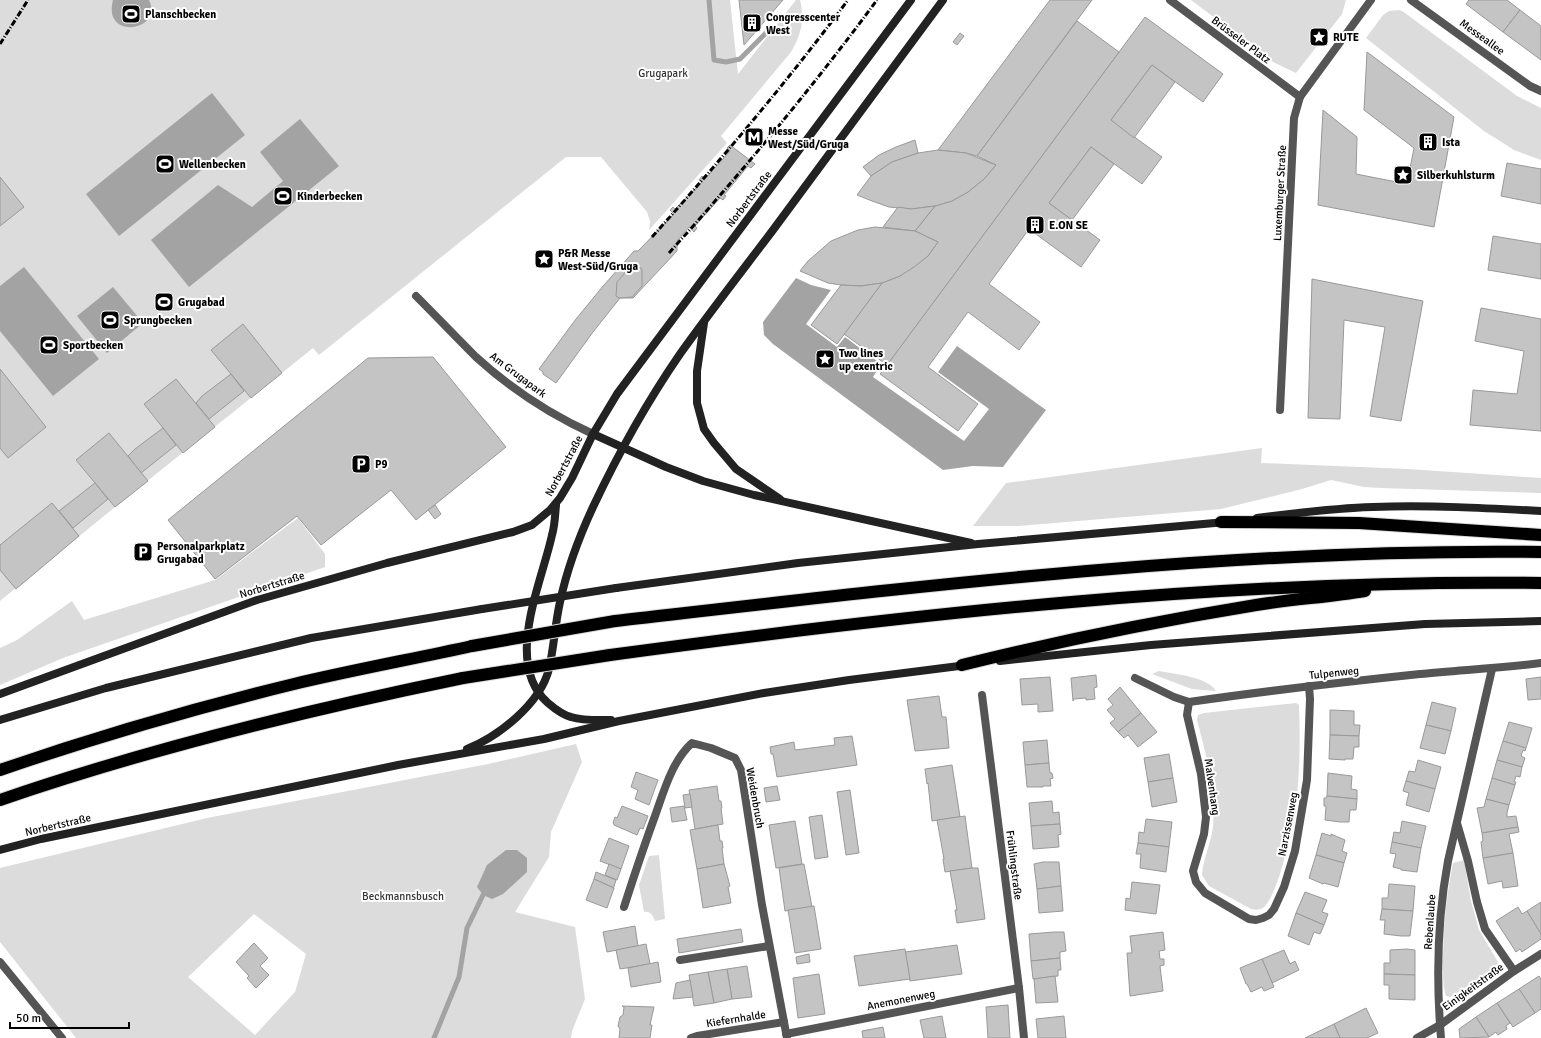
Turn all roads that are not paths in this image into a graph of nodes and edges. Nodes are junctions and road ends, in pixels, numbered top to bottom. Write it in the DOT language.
graph roads {
  1 [pos="910,0"];
  2 [pos="943,0"];
  3 [pos="1170,0"];
  4 [pos="1371,0"];
  5 [pos="1411,0"];
  6 [pos="1541,91"];
  7 [pos="1300,98"];
  8 [pos="416,296"];
  9 [pos="705,322"];
  10 [pos="1280,410"];
  11 [pos="593,434"];
  12 [pos="622,447"];
  13 [pos="785,502"];
  14 [pos="556,504"];
  15 [pos="1541,512"];
  16 [pos="1221,522"];
  17 [pos="1541,535"];
  18 [pos="978,544"];
  19 [pos="1541,552"];
  20 [pos="1408,583"];
  21 [pos="1541,583"];
  22 [pos="1541,621"];
  23 [pos="1541,663"];
  24 [pos="962,665"];
  25 [pos="1492,669"];
  26 [pos="1135,678"];
  27 [pos="1309,686"];
  28 [pos="538,692"];
  29 [pos="0,694"];
  30 [pos="982,695"];
  31 [pos="1189,702"];
  32 [pos="0,720"];
  33 [pos="619,721"];
  34 [pos="451,754"];
  35 [pos="0,770"];
  36 [pos="0,800"];
  37 [pos="1457,822"];
  38 [pos="0,850"];
  39 [pos="1228,906"];
  40 [pos="624,907"];
  41 [pos="769,946"];
  42 [pos="1541,954"];
  43 [pos="680,960"];
  44 [pos="0,962"];
  45 [pos="1514,971"];
  46 [pos="1019,988"];
  47 [pos="784,1022"];
  48 [pos="1440,1025"];
  49 [pos="787,1036"];
  50 [pos="62,1038"];
  51 [pos="691,1038"];
  52 [pos="1024,1038"];
  53 [pos="1417,1038"];
  54 [pos="1441,1038"];
  1 -- 11 [label="main road, Norbertstraße"];
  2 -- 9 [label="main road"];
  3 -- 7 [label="street, Brüsseler Platz"];
  4 -- 7 [label="street, Luxemburger Straße"];
  5 -- 6 [label="street, Messeallee"];
  7 -- 10 [label="street, Luxemburger Straße"];
  8 -- 11 [label="street, Am Grugapark"];
  9 -- 12 [label="main road"];
  9 -- 13 [label="main road"];
  11 -- 12 [label="main road, Am Grugapark"];
  11 -- 14 [label="main road, Norbertstraße"];
  12 -- 13 [label="main road, Am Grugapark"];
  12 -- 28 [label="main road"];
  13 -- 18 [label="main road, Am Grugapark"];
  14 -- 28 [label="main road"];
  14 -- 29 [label="main road, Norbertstraße"];
  15 -- 16 [label="main road"];
  16 -- 17 [label="highway"];
  16 -- 18 [label="main road"];
  18 -- 32 [label="main road, bridge"];
  19 -- 35 [label="highway, bridge"];
  20 -- 21 [label="highway"];
  20 -- 24 [label="highway"];
  20 -- 36 [label="highway, bridge"];
  22 -- 24 [label="main road"];
  23 -- 25 [label="street, Tulpenweg"];
  24 -- 33 [label="main road"];
  25 -- 27 [label="street, Tulpenweg"];
  25 -- 37 [label="street, Rebenlaube"];
  26 -- 31 [label="street, Tulpenweg"];
  27 -- 31 [label="street, Tulpenweg"];
  27 -- 39 [label="street, Narzissenweg"];
  28 -- 33 [label="main road"];
  28 -- 34 [label="main road"];
  30 -- 46 [label="street, Frühlingstraße"];
  31 -- 39 [label="street, Malvenhang"];
  33 -- 34 [label="main road"];
  34 -- 38 [label="main road, Norbertstraße"];
  37 -- 45 [label="street, Rebenlaube"];
  37 -- 48 [label="street, Rebenlaube"];
  40 -- 41 [label="street, Weidenbruch"];
  41 -- 43 [label="street"];
  41 -- 47 [label="street, Weidenbruch"];
  42 -- 45 [label="street, Einigkeitstraße"];
  44 -- 50 [label="street"];
  45 -- 48 [label="street, Einigkeitstraße"];
  46 -- 49 [label="street, Anemonenweg"];
  46 -- 52 [label="street, Frühlingstraße"];
  47 -- 49 [label="street, Weidenbruch"];
  47 -- 51 [label="street, Kiefernhalde"];
  48 -- 53 [label="street, Einigkeitstraße"];
  48 -- 54 [label="street, Rebenlaube"];
}
